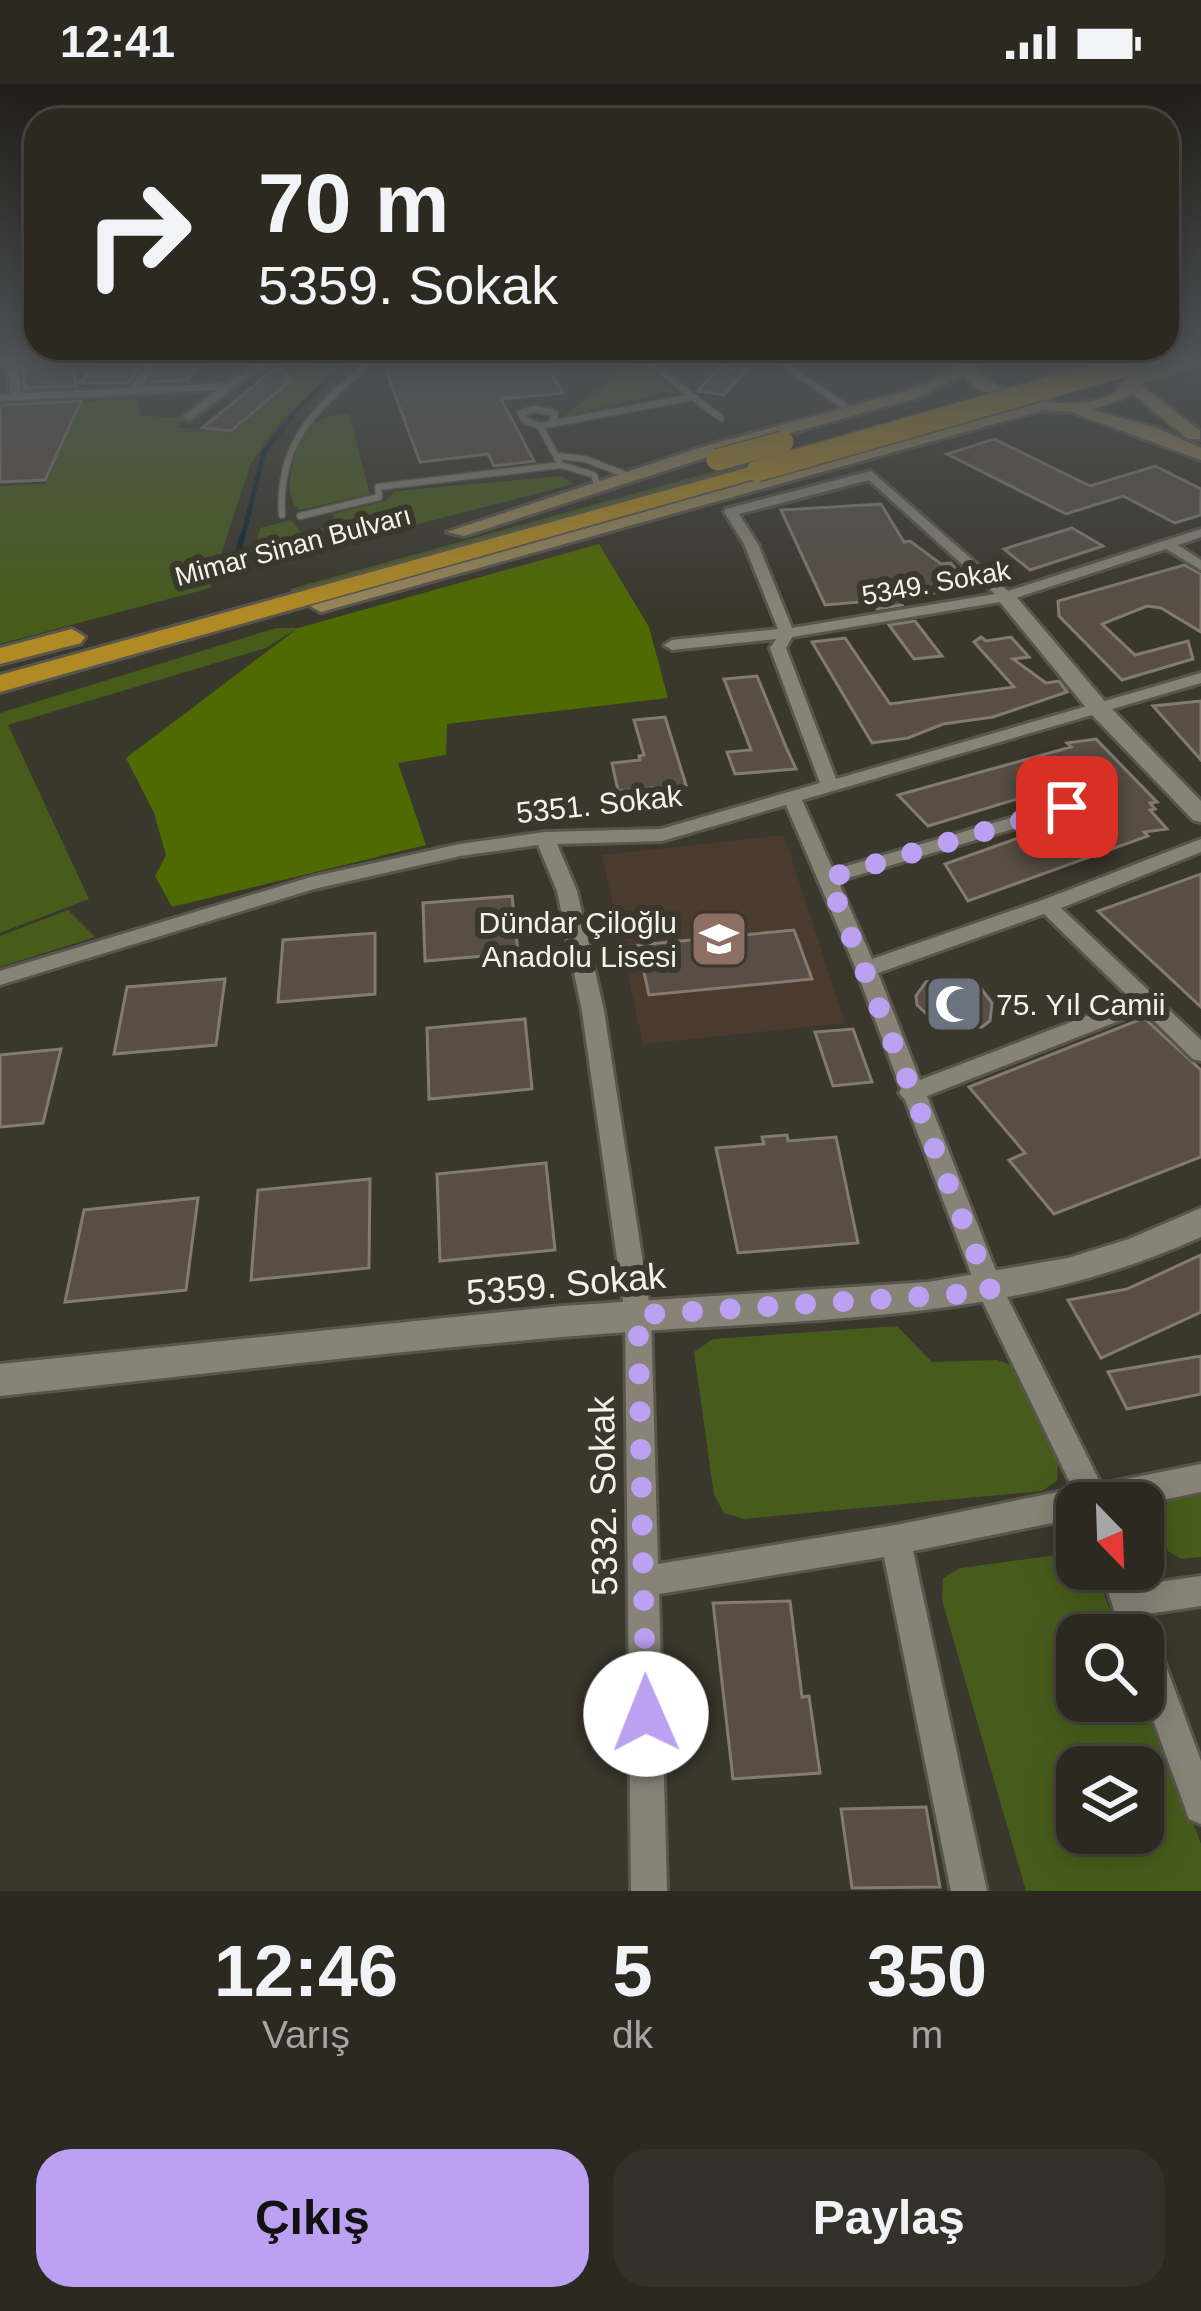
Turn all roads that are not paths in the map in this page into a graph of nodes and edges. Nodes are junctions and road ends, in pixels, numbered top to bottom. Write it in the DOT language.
graph roads {
  1 [pos="293,443"];
  2 [pos="552,443"];
  3 [pos="743,443"];
  4 [pos="809,443"];
  5 [pos="855,443"];
  6 [pos="916,443"];
  7 [pos="559,461"];
  8 [pos="714,472"];
  9 [pos="633,476"];
  10 [pos="598,487"];
  11 [pos="281,515"];
  12 [pos="300,516"];
  13 [pos="457,532"];
  14 [pos="1201,532"];
  15 [pos="1167,544"];
  16 [pos="1201,566"];
  17 [pos="1006,597"];
  18 [pos="320,606"];
  19 [pos="787,633"];
  20 [pos="672,645"];
  21 [pos="0,656"];
  22 [pos="1201,678"];
  23 [pos="0,684"];
  24 [pos="0,697"];
  25 [pos="1100,710"];
  26 [pos="830,787"];
  27 [pos="793,799"];
  28 [pos="1067,807"];
  29 [pos="1201,815"];
  30 [pos="545,838"];
  31 [pos="1201,845"];
  32 [pos="828,878"];
  33 [pos="1047,906"];
  34 [pos="866,969"];
  35 [pos="0,977"];
  36 [pos="1148,1001"];
  37 [pos="1201,1053"];
  38 [pos="910,1093"];
  39 [pos="1201,1222"];
  40 [pos="991,1292"];
  41 [pos="638,1315"];
  42 [pos="0,1380"];
  43 [pos="1201,1478"];
  44 [pos="1085,1482"];
  45 [pos="1164,1486"];
  46 [pos="1056,1508"];
  47 [pos="896,1540"];
  48 [pos="645,1581"];
  49 [pos="1122,1590"];
  50 [pos="1201,1591"];
  51 [pos="1126,1602"];
  52 [pos="1130,1614"];
  53 [pos="1164,1706"];
  54 [pos="1201,1807"];
  55 [pos="649,1891"];
  56 [pos="969,1891"];
  1 -- 11 [label="lane"];
  2 -- 7 [label="lane"];
  3 -- 9 [label="main road"];
  4 -- 8 [label="highway, Mimar Sinan Bulvarı, bridge"];
  5 -- 8 [label="highway, Mimar Sinan Bulvarı, bridge"];
  6 -- 18 [label="main road"];
  7 -- 9 [label="lane"];
  7 -- 10 [label="lane"];
  7 -- 12 [label="lane"];
  8 -- 13 [label="highway, Mimar Sinan Bulvarı"];
  8 -- 18 [label="highway"];
  8 -- 23 [label="highway, Mimar Sinan Bulvarı"];
  9 -- 10 [label="main road"];
  10 -- 13 [label="main road"];
  13 -- 21 [label="highway, Mimar Sinan Bulvarı"];
  14 -- 15 [label="street, 5349. Sokak"];
  15 -- 16 [label="street"];
  15 -- 17 [label="street, 5349. Sokak"];
  17 -- 19 [label="street, 5349. Sokak"];
  17 -- 19 [label="street"];
  17 -- 25 [label="street"];
  18 -- 24 [label="highway"];
  19 -- 20 [label="street, 5349. Sokak"];
  19 -- 26 [label="street"];
  22 -- 25 [label="street, 5351. Sokak"];
  25 -- 26 [label="street, 5351. Sokak"];
  25 -- 29 [label="street"];
  26 -- 27 [label="street, 5351. Sokak"];
  27 -- 30 [label="street, 5351. Sokak"];
  27 -- 32 [label="street"];
  28 -- 32 [label="street"];
  30 -- 35 [label="street, 5351. Sokak"];
  30 -- 41 [label="street, 5332. Sokak"];
  31 -- 33 [label="street"];
  32 -- 34 [label="street"];
  33 -- 34 [label="street"];
  33 -- 36 [label="street"];
  34 -- 38 [label="street"];
  36 -- 37 [label="street"];
  36 -- 38 [label="street"];
  38 -- 40 [label="street"];
  39 -- 40 [label="street, 5359. Sokak"];
  40 -- 41 [label="street, 5359. Sokak"];
  40 -- 44 [label="street"];
  41 -- 42 [label="street, 5359. Sokak"];
  41 -- 48 [label="street, 5332. Sokak"];
  43 -- 45 [label="street"];
  46 -- 47 [label="street"];
  47 -- 48 [label="street"];
  47 -- 56 [label="street"];
  48 -- 55 [label="street, 5332. Sokak"];
  49 -- 51 [label="street"];
  50 -- 51 [label="street"];
  51 -- 52 [label="street"];
  53 -- 54 [label="street"];
}
